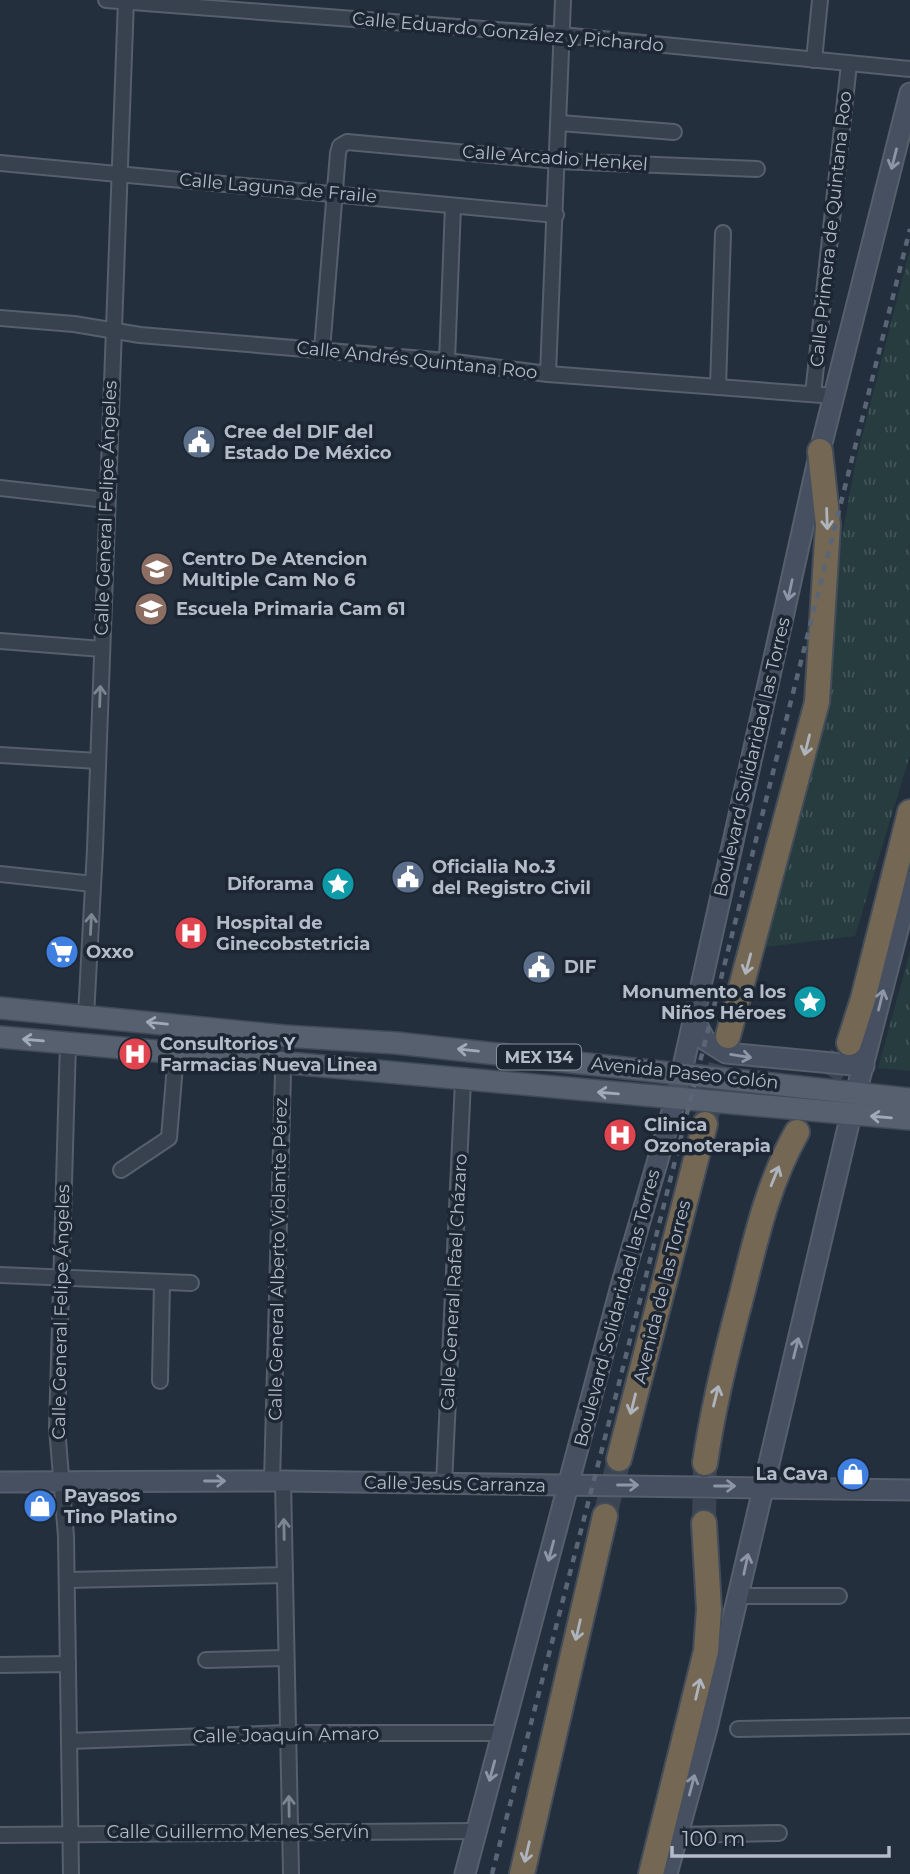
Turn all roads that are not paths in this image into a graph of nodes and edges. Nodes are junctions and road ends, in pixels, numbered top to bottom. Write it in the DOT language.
graph roads {
  1 [pos="106,0"];
  2 [pos="563,0"];
  3 [pos="820,0"];
  4 [pos="126,1"];
  5 [pos="562,35"];
  6 [pos="814,60"];
  7 [pos="849,64"];
  8 [pos="910,69"];
  9 [pos="910,93"];
  10 [pos="560,123"];
  11 [pos="674,132"];
  12 [pos="558,161"];
  13 [pos="0,163"];
  14 [pos="757,169"];
  15 [pos="118,174"];
  16 [pos="335,192"];
  17 [pos="453,206"];
  18 [pos="556,215"];
  19 [pos="723,233"];
  20 [pos="0,317"];
  21 [pos="112,331"];
  22 [pos="322,350"];
  23 [pos="447,361"];
  24 [pos="548,374"];
  25 [pos="718,387"];
  26 [pos="813,394"];
  27 [pos="835,396"];
  28 [pos="820,451"];
  29 [pos="0,488"];
  30 [pos="106,500"];
  31 [pos="0,641"];
  32 [pos="102,649"];
  33 [pos="0,755"];
  34 [pos="98,761"];
  35 [pos="910,812"];
  36 [pos="0,874"];
  37 [pos="910,883"];
  38 [pos="93,884"];
  39 [pos="0,1008"];
  40 [pos="86,1016"];
  41 [pos="692,1016"];
  42 [pos="284,1036"];
  43 [pos="728,1036"];
  44 [pos="0,1037"];
  45 [pos="68,1043"];
  46 [pos="396,1043"];
  47 [pos="849,1043"];
  48 [pos="176,1053"];
  49 [pos="283,1063"];
  50 [pos="864,1066"];
  51 [pos="682,1072"];
  52 [pos="394,1073"];
  53 [pos="463,1081"];
  54 [pos="856,1093"];
  55 [pos="676,1098"];
  56 [pos="910,1099"];
  57 [pos="852,1115"];
  58 [pos="910,1119"];
  59 [pos="705,1124"];
  60 [pos="797,1132"];
  61 [pos="121,1170"];
  62 [pos="0,1275"];
  63 [pos="60,1278"];
  64 [pos="162,1282"];
  65 [pos="191,1283"];
  66 [pos="160,1381"];
  67 [pos="619,1459"];
  68 [pos="705,1463"];
  69 [pos="61,1481"];
  70 [pos="278,1481"];
  71 [pos="0,1482"];
  72 [pos="444,1484"];
  73 [pos="569,1485"];
  74 [pos="762,1486"];
  75 [pos="910,1490"];
  76 [pos="605,1516"];
  77 [pos="704,1522"];
  78 [pos="285,1575"];
  79 [pos="68,1580"];
  80 [pos="739,1596"];
  81 [pos="839,1596"];
  82 [pos="286,1658"];
  83 [pos="206,1660"];
  84 [pos="68,1664"];
  85 [pos="0,1665"];
  86 [pos="910,1726"];
  87 [pos="738,1729"];
  88 [pos="287,1733"];
  89 [pos="502,1733"];
  90 [pos="69,1741"];
  91 [pos="289,1831"];
  92 [pos="476,1831"];
  93 [pos="71,1833"];
  94 [pos="779,1833"];
  95 [pos="0,1835"];
  96 [pos="678,1835"];
  97 [pos="71,1874"];
  98 [pos="291,1874"];
  99 [pos="465,1874"];
  100 [pos="522,1874"];
  101 [pos="651,1874"];
  102 [pos="667,1874"];
  1 -- 4 [label="street, Calle Eduardo González y Pichardo"];
  2 -- 5 [label="street"];
  3 -- 6 [label="street"];
  4 -- 5 [label="street, Calle Eduardo González y Pichardo"];
  4 -- 15 [label="street, Calle General Felipe Ángeles"];
  5 -- 6 [label="street, Calle Eduardo González y Pichardo"];
  5 -- 10 [label="street"];
  6 -- 7 [label="street, Calle Eduardo González y Pichardo"];
  7 -- 8 [label="street, Calle Eduardo González y Pichardo"];
  7 -- 26 [label="street, Calle Primera de Quintana Roo"];
  9 -- 27 [label="main road, Boulevard Solidaridad las Torres, one-way"];
  10 -- 11 [label="street"];
  10 -- 12 [label="street"];
  12 -- 14 [label="street, Calle Arcadio Henkel"];
  12 -- 16 [label="street, Calle Arcadio Henkel"];
  12 -- 18 [label="street"];
  13 -- 15 [label="street, Calle Laguna de Fraile"];
  15 -- 16 [label="street, Calle Laguna de Fraile"];
  15 -- 21 [label="street, Calle General Felipe Ángeles"];
  16 -- 17 [label="street, Calle Laguna de Fraile"];
  16 -- 22 [label="street"];
  17 -- 18 [label="street, Calle Laguna de Fraile"];
  17 -- 23 [label="street"];
  18 -- 24 [label="street"];
  19 -- 25 [label="street"];
  20 -- 21 [label="street, Calle Andrés Quintana Roo"];
  21 -- 22 [label="street, Calle Andrés Quintana Roo"];
  21 -- 30 [label="street, Calle General Felipe Ángeles"];
  22 -- 23 [label="street, Calle Andrés Quintana Roo"];
  23 -- 24 [label="street, Calle Andrés Quintana Roo"];
  24 -- 25 [label="street, Calle Andrés Quintana Roo"];
  25 -- 26 [label="street, Calle Andrés Quintana Roo"];
  26 -- 27 [label="street, Calle Andrés Quintana Roo"];
  27 -- 28 [label="main road, Boulevard Solidaridad las Torres"];
  28 -- 41 [label="main road, Boulevard Solidaridad las Torres, one-way"];
  28 -- 43 [label="highway, Boulevard Solidaridad las Torres, one-way"];
  29 -- 30 [label="street"];
  30 -- 32 [label="street, Calle General Felipe Ángeles"];
  31 -- 32 [label="street"];
  34 -- 32 [label="street, Calle General Felipe Ángeles, one-way"];
  33 -- 34 [label="street"];
  34 -- 38 [label="street, Calle General Felipe Ángeles"];
  35 -- 47 [label="highway"];
  36 -- 38 [label="street"];
  50 -- 37 [label="main road, one-way"];
  40 -- 38 [label="street, Calle General Felipe Ángeles, one-way"];
  39 -- 40 [label="main road, Avenida Paseo Colón / MEX 134"];
  42 -- 40 [label="main road, Avenida Paseo Colón / MEX 134, one-way"];
  41 -- 50 [label="main road, one-way"];
  41 -- 51 [label="main road, Boulevard Solidaridad las Torres"];
  42 -- 46 [label="main road, Avenida Paseo Colón / MEX 134"];
  42 -- 49 [label="street, Calle General Alberto Violante Pérez"];
  45 -- 44 [label="main road, Avenida Paseo Colón / MEX 134, one-way"];
  45 -- 48 [label="main road, Avenida Paseo Colón / MEX 134"];
  45 -- 63 [label="street, Calle General Felipe Ángeles"];
  51 -- 46 [label="main road, Avenida Paseo Colón / MEX 134, one-way"];
  46 -- 52 [label="main road"];
  48 -- 49 [label="main road, Avenida Paseo Colón / MEX 134"];
  48 -- 61 [label="street"];
  49 -- 52 [label="main road, Avenida Paseo Colón / MEX 134"];
  49 -- 70 [label="street, Calle General Alberto Violante Pérez"];
  50 -- 54 [label="main road"];
  51 -- 54 [label="main road, Avenida Paseo Colón / MEX 134"];
  51 -- 55 [label="main road, Boulevard Solidaridad las Torres"];
  52 -- 53 [label="main road, Avenida Paseo Colón / MEX 134"];
  55 -- 53 [label="main road, Avenida Paseo Colón / MEX 134, one-way"];
  53 -- 72 [label="street, Calle General Rafael Cházaro"];
  54 -- 56 [label="main road, Avenida Paseo Colón / MEX 134"];
  54 -- 57 [label="main road"];
  55 -- 57 [label="main road, Avenida Paseo Colón / MEX 134"];
  55 -- 73 [label="main road, Boulevard Solidaridad las Torres"];
  58 -- 57 [label="main road, Avenida Paseo Colón / MEX 134, one-way"];
  74 -- 57 [label="main road, one-way"];
  59 -- 67 [label="highway, Avenida de las Torres, one-way"];
  68 -- 60 [label="highway, one-way"];
  62 -- 63 [label="street"];
  63 -- 64 [label="street"];
  63 -- 69 [label="street, Calle General Felipe Ángeles"];
  64 -- 65 [label="street"];
  64 -- 66 [label="street"];
  69 -- 70 [label="main road, Calle Jesús Carranza, one-way"];
  69 -- 71 [label="main road, Calle Jesús Carranza"];
  69 -- 79 [label="street, Calle General Felipe Ángeles"];
  70 -- 72 [label="main road, Calle Jesús Carranza"];
  78 -- 70 [label="street, Calle General Alberto Violante Pérez, one-way"];
  72 -- 73 [label="main road, Calle Jesús Carranza"];
  73 -- 74 [label="main road, Calle Jesús Carranza, one-way"];
  73 -- 89 [label="main road, Boulevard Solidaridad las Torres, one-way"];
  74 -- 75 [label="main road, Calle Jesús Carranza"];
  80 -- 74 [label="main road, one-way"];
  76 -- 100 [label="highway, one-way"];
  101 -- 77 [label="highway, one-way"];
  78 -- 79 [label="street"];
  78 -- 82 [label="street, Calle General Alberto Violante Pérez"];
  79 -- 84 [label="street, Calle General Felipe Ángeles"];
  80 -- 81 [label="street"];
  96 -- 80 [label="main road, one-way"];
  82 -- 83 [label="street"];
  82 -- 88 [label="street, Calle General Alberto Violante Pérez"];
  84 -- 85 [label="street"];
  84 -- 90 [label="street, Calle General Felipe Ángeles"];
  86 -- 87 [label="street"];
  88 -- 89 [label="street, Calle Joaquín Amaro"];
  88 -- 90 [label="street, Calle Joaquín Amaro"];
  91 -- 88 [label="street, Calle General Alberto Violante Pérez, one-way"];
  89 -- 92 [label="main road, Boulevard Solidaridad las Torres, one-way"];
  90 -- 93 [label="street, Calle General Felipe Ángeles"];
  91 -- 92 [label="street, Calle Guillermo Menes Servín"];
  91 -- 93 [label="street, Calle Guillermo Menes Servín"];
  91 -- 98 [label="street, Calle General Alberto Violante Pérez"];
  92 -- 99 [label="main road, Boulevard Solidaridad las Torres"];
  93 -- 95 [label="street, Calle Guillermo Menes Servín"];
  93 -- 97 [label="street, Calle General Felipe Ángeles"];
  94 -- 96 [label="street"];
  96 -- 102 [label="main road"];
}
